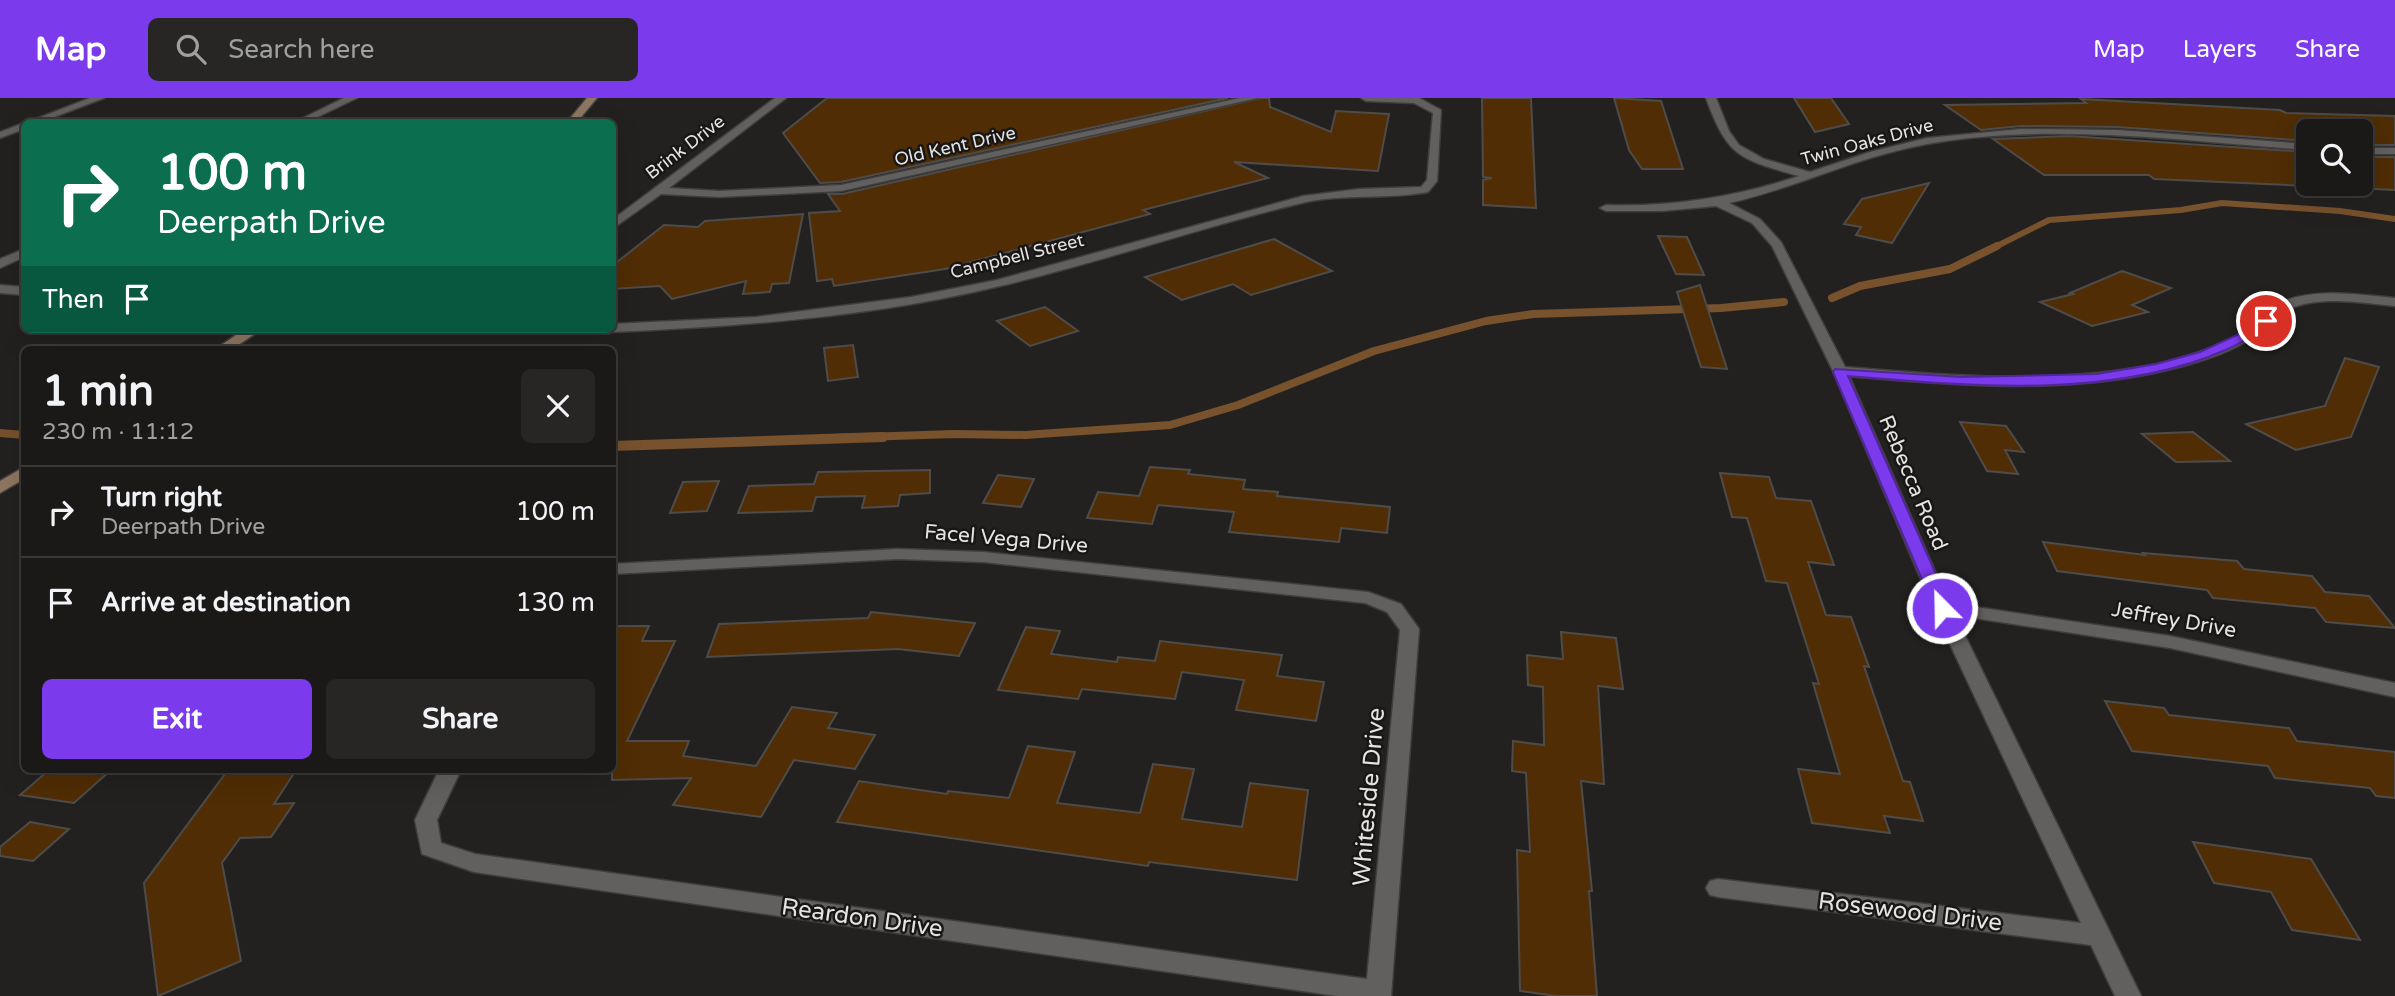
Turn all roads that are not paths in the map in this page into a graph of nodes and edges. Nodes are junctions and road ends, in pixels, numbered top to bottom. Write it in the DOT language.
graph roads {
  1 [pos="99,98"];
  2 [pos="352,98"];
  3 [pos="592,98"];
  4 [pos="781,98"];
  5 [pos="1253,98"];
  6 [pos="1366,98"];
  7 [pos="1711,98"];
  8 [pos="41,119"];
  9 [pos="306,119"];
  10 [pos="574,119"];
  11 [pos="21,127"];
  12 [pos="0,135"];
  13 [pos="2296,146"];
  14 [pos="2373,151"];
  15 [pos="2395,151"];
  16 [pos="1808,175"];
  17 [pos="660,191"];
  18 [pos="1718,202"];
  19 [pos="1606,208"];
  20 [pos="616,223"];
  21 [pos="21,254"];
  22 [pos="0,264"];
  23 [pos="0,289"];
  24 [pos="21,291"];
  25 [pos="2395,302"];
  26 [pos="616,328"];
  27 [pos="249,333"];
  28 [pos="227,346"];
  29 [pos="1840,372"];
  30 [pos="21,474"];
  31 [pos="0,488"];
  32 [pos="616,569"];
  33 [pos="1394,608"];
  34 [pos="1942,608"];
  35 [pos="2395,690"];
  36 [pos="449,773"];
  37 [pos="1718,888"];
  38 [pos="2101,936"];
  39 [pos="1378,993"];
  40 [pos="2128,996"];
  1 -- 8 [label="street"];
  2 -- 9 [label="street"];
  3 -- 10 [label="street"];
  4 -- 17 [label="street, Brink Drive"];
  5 -- 17 [label="street, Old Kent Drive"];
  6 -- 26 [label="street, Campbell Street"];
  7 -- 16 [label="street"];
  11 -- 12 [label="street"];
  13 -- 16 [label="street, Twin Oaks Drive"];
  14 -- 15 [label="street"];
  16 -- 18 [label="street, Twin Oaks Drive"];
  17 -- 20 [label="street, Brink Drive"];
  18 -- 19 [label="street, Twin Oaks Drive"];
  18 -- 29 [label="street, Rebecca Road"];
  21 -- 22 [label="street"];
  23 -- 24 [label="street"];
  25 -- 29 [label="street"];
  27 -- 28 [label="street"];
  29 -- 34 [label="street, Rebecca Road"];
  30 -- 31 [label="street"];
  32 -- 33 [label="street, Facel Vega Drive"];
  33 -- 39 [label="street, Whiteside Drive"];
  34 -- 35 [label="street, Jeffrey Drive"];
  34 -- 38 [label="street, Rebecca Road"];
  36 -- 39 [label="street, Reardon Drive"];
  37 -- 38 [label="street, Rosewood Drive"];
  38 -- 40 [label="street, Rebecca Road"];
}
